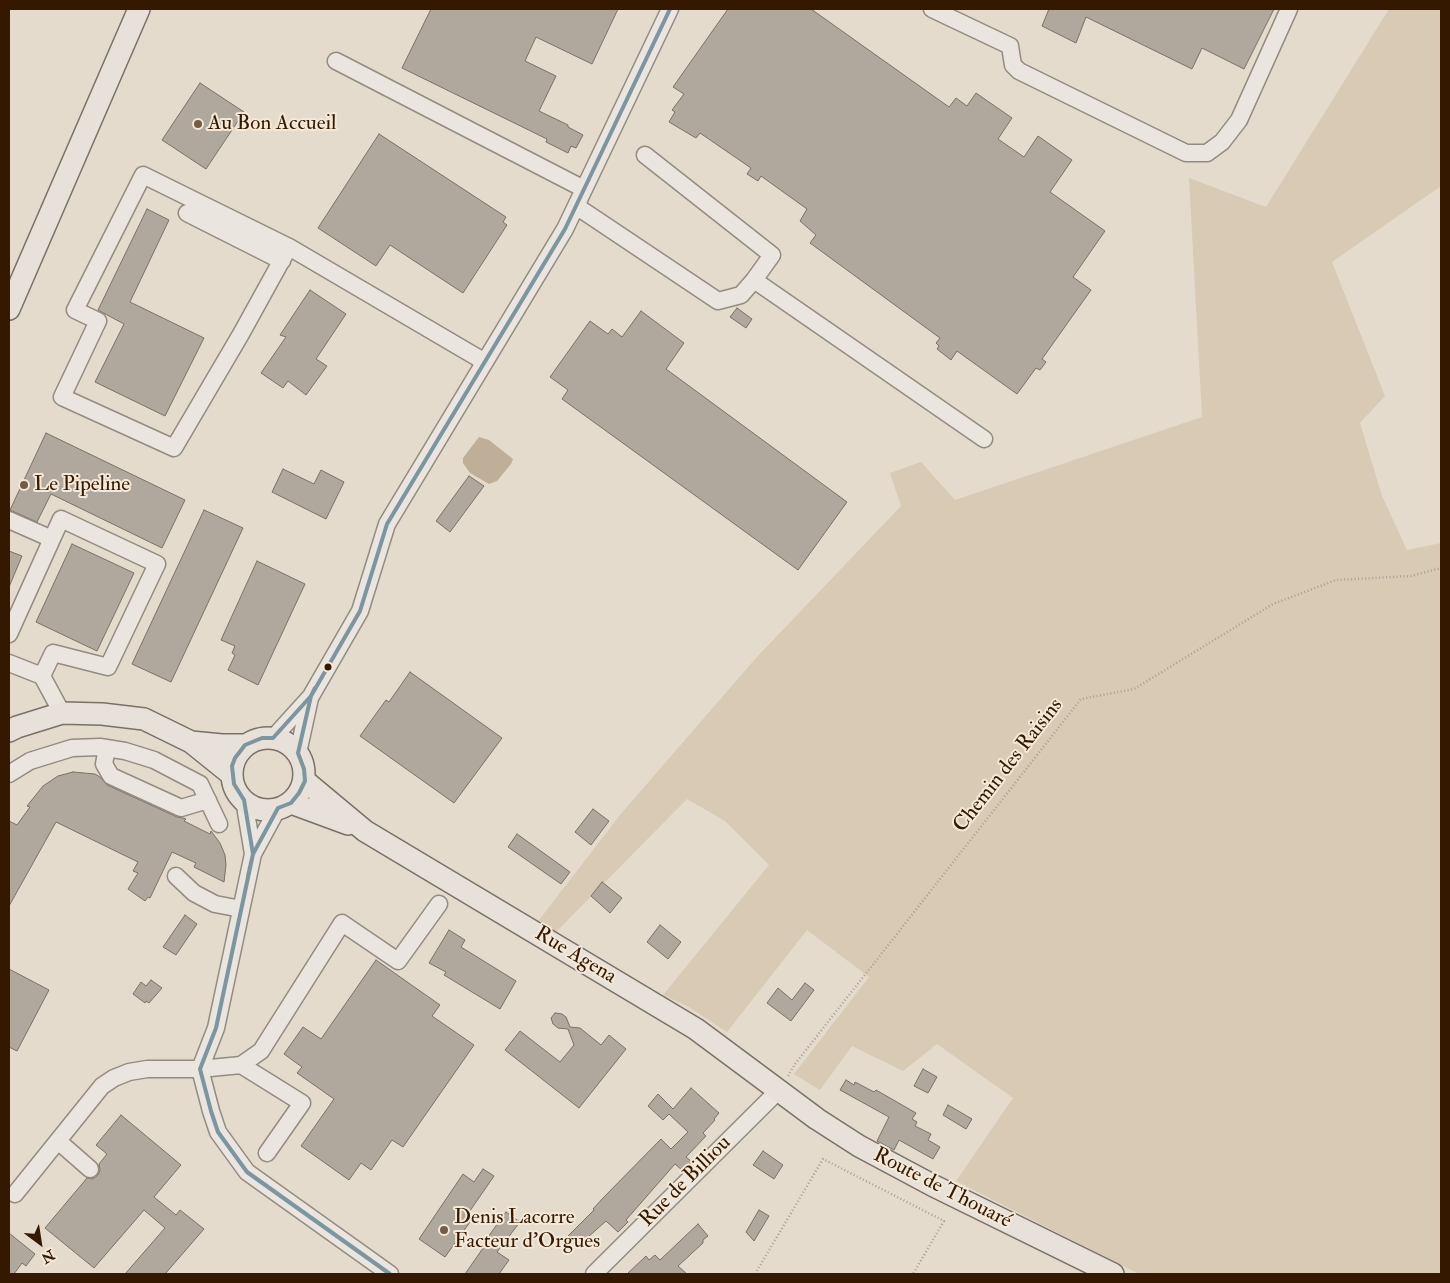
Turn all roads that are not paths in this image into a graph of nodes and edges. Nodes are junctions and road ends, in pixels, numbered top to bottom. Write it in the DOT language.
graph roads {
  1 [pos="139,9"];
  2 [pos="670,9"];
  3 [pos="932,9"];
  4 [pos="1289,9"];
  5 [pos="336,61"];
  6 [pos="645,155"];
  7 [pos="584,189"];
  8 [pos="576,206"];
  9 [pos="285,254"];
  10 [pos="754,280"];
  11 [pos="9,309"];
  12 [pos="485,362"];
  13 [pos="984,439"];
  14 [pos="9,520"];
  15 [pos="52,539"];
  16 [pos="9,634"];
  17 [pos="9,663"];
  18 [pos="42,676"];
  19 [pos="311,696"];
  20 [pos="62,713"];
  21 [pos="9,731"];
  22 [pos="273,738"];
  23 [pos="191,742"];
  24 [pos="245,745"];
  25 [pos="107,748"];
  26 [pos="298,753"];
  27 [pos="9,774"];
  28 [pos="232,775"];
  29 [pos="305,781"];
  30 [pos="208,800"];
  31 [pos="244,800"];
  32 [pos="284,806"];
  33 [pos="219,824"];
  34 [pos="365,830"];
  35 [pos="253,854"];
  36 [pos="176,876"];
  37 [pos="439,904"];
  38 [pos="241,909"];
  39 [pos="241,1065"];
  40 [pos="200,1068"];
  41 [pos="779,1090"];
  42 [pos="58,1141"];
  43 [pos="266,1153"];
  44 [pos="90,1169"];
  45 [pos="15,1194"];
  46 [pos="390,1274"];
  47 [pos="594,1274"];
  48 [pos="1113,1274"];
  1 -- 11 [label="main road"];
  2 -- 7 [label="street"];
  3 -- 4 [label="street"];
  5 -- 7 [label="street"];
  6 -- 10 [label="street"];
  7 -- 8 [label="street"];
  8 -- 10 [label="street"];
  8 -- 12 [label="street"];
  9 -- 9 [label="street"];
  9 -- 12 [label="street"];
  10 -- 13 [label="street"];
  12 -- 19 [label="street"];
  14 -- 15 [label="street"];
  15 -- 16 [label="street"];
  15 -- 18 [label="street"];
  17 -- 18 [label="street"];
  18 -- 20 [label="street"];
  19 -- 22 [label="street"];
  19 -- 26 [label="street"];
  20 -- 21 [label="main road"];
  20 -- 23 [label="main road"];
  22 -- 24 [label="main road"];
  22 -- 26 [label="main road"];
  23 -- 24 [label="main road"];
  23 -- 28 [label="main road"];
  24 -- 28 [label="main road"];
  25 -- 27 [label="street"];
  25 -- 30 [label="street"];
  25 -- 30 [label="street"];
  26 -- 29 [label="main road"];
  28 -- 31 [label="main road"];
  29 -- 32 [label="main road"];
  29 -- 34 [label="main road, Rue Agena"];
  30 -- 33 [label="street"];
  31 -- 32 [label="main road"];
  31 -- 35 [label="street"];
  32 -- 34 [label="main road, Rue Agena"];
  32 -- 35 [label="street"];
  34 -- 41 [label="main road, Rue Agena"];
  35 -- 38 [label="street"];
  36 -- 38 [label="street"];
  37 -- 39 [label="street"];
  38 -- 40 [label="street"];
  39 -- 40 [label="street"];
  39 -- 43 [label="street"];
  40 -- 42 [label="street"];
  40 -- 46 [label="street"];
  41 -- 47 [label="street, Rue de Billiou"];
  41 -- 48 [label="main road, Route de Thouaré"];
  42 -- 44 [label="street"];
  42 -- 45 [label="street"];
}
